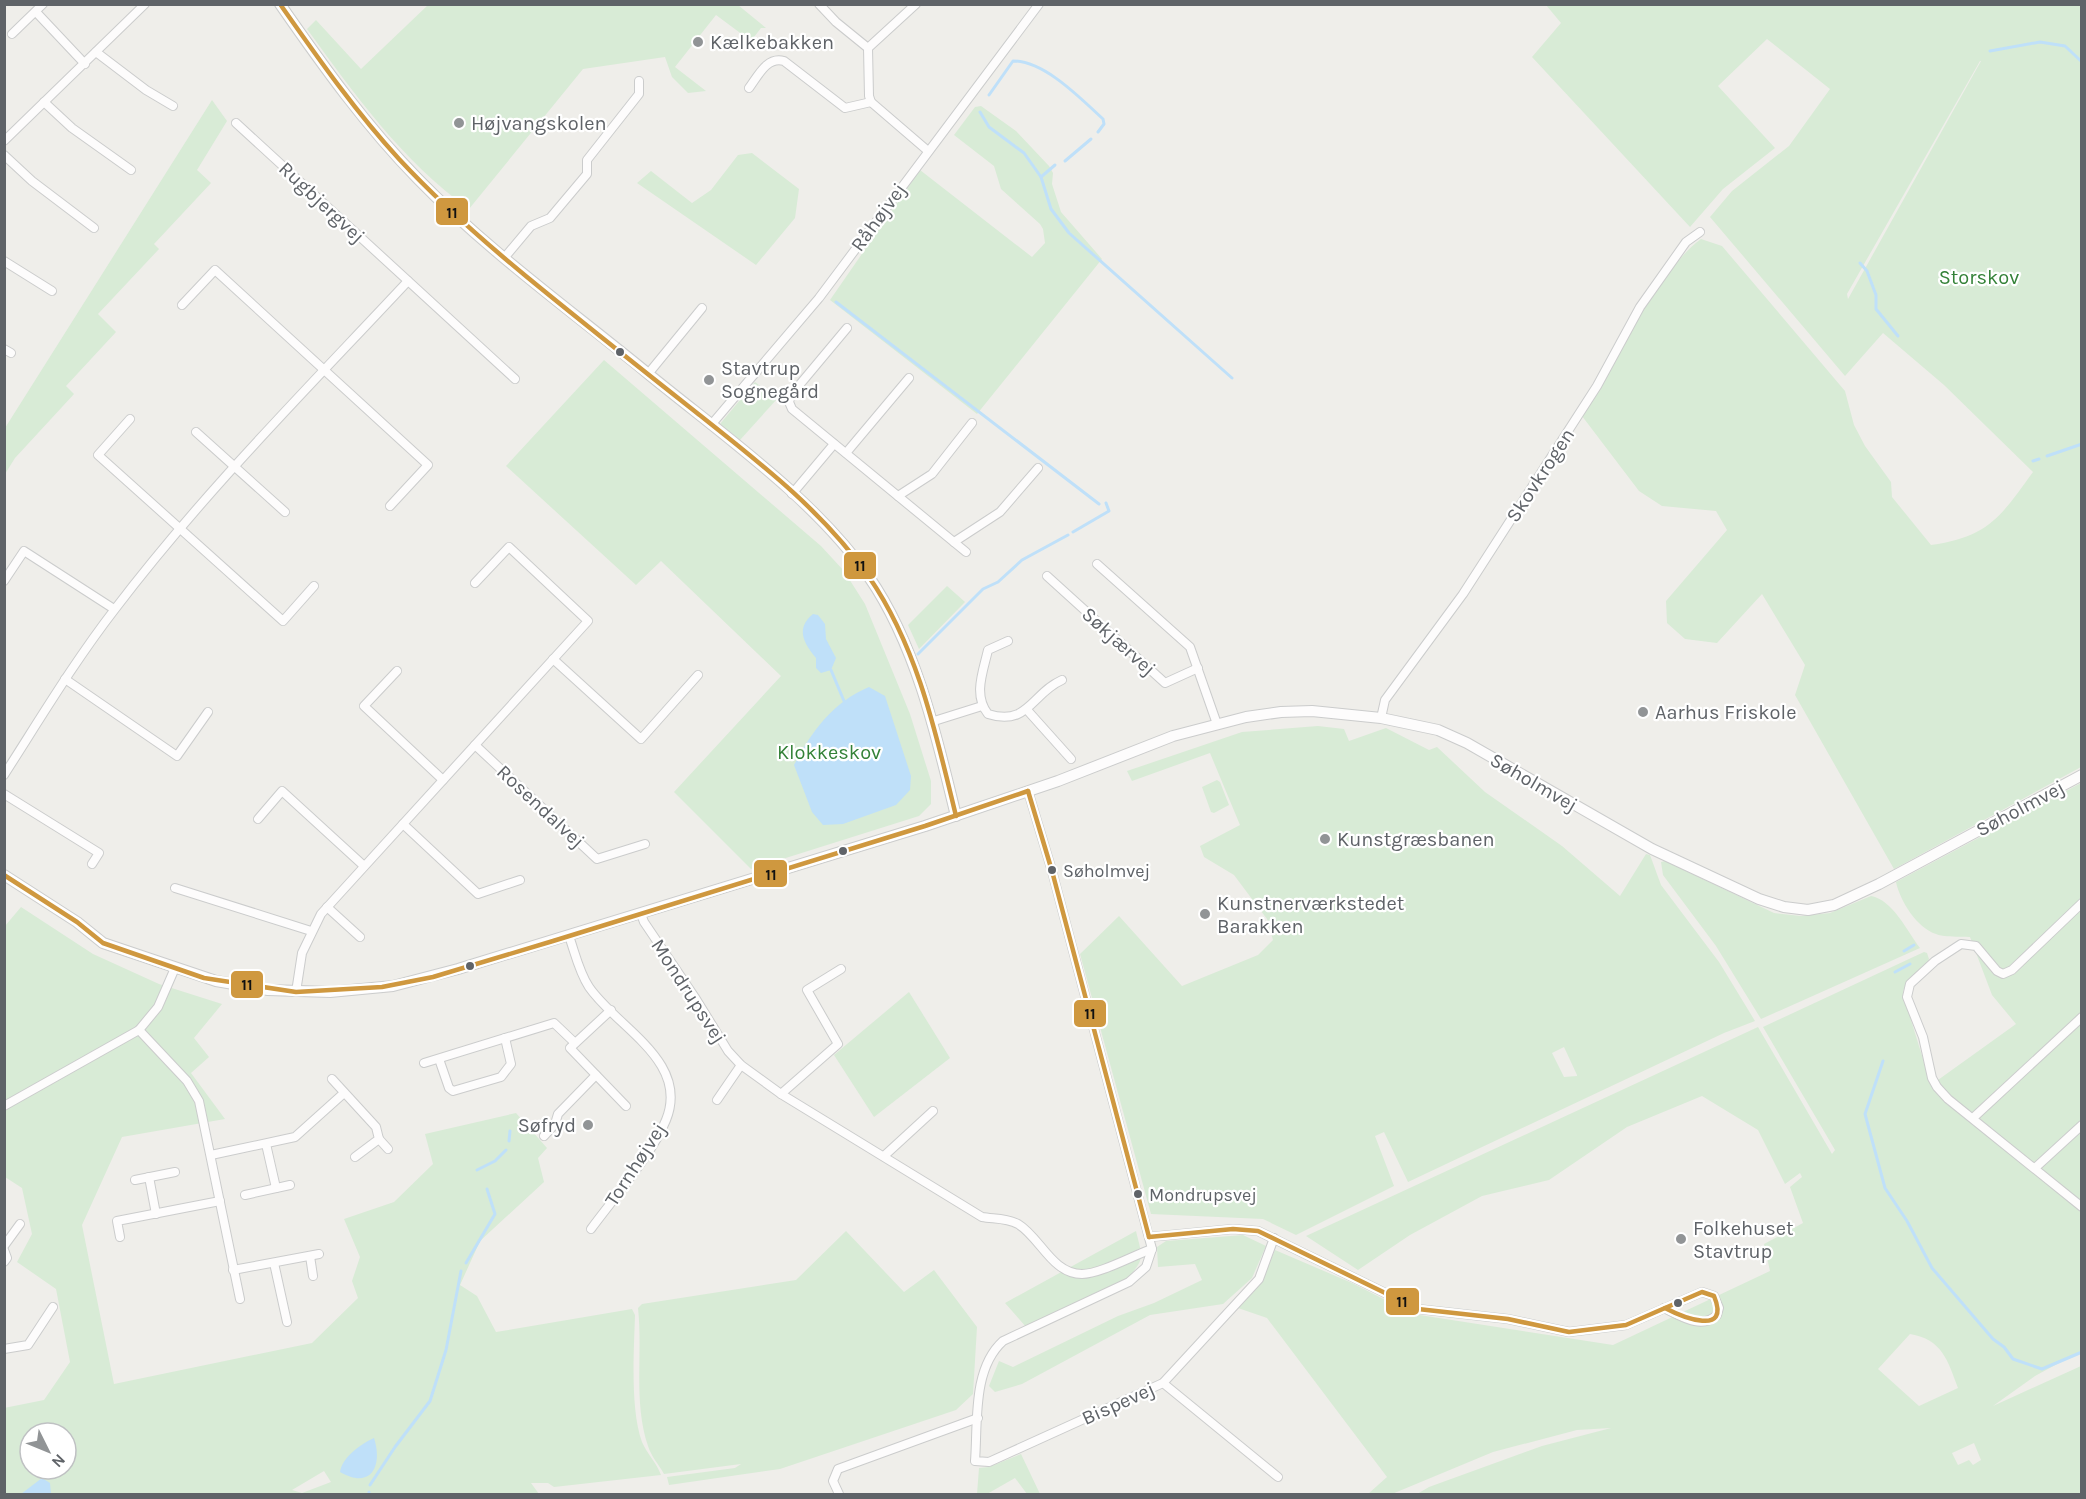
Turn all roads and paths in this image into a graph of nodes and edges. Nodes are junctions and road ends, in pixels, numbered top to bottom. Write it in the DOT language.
graph roads {
  1 [pos="44,4"];
  2 [pos="145,4"];
  3 [pos="280,4"];
  4 [pos="819,4"];
  5 [pos="916,4"];
  6 [pos="1039,4"];
  7 [pos="36,12"];
  8 [pos="12,34"];
  9 [pos="868,48"];
  10 [pos="96,52"];
  11 [pos="85,64"];
  12 [pos="639,81"];
  13 [pos="749,88"];
  14 [pos="44,102"];
  15 [pos="872,102"];
  16 [pos="173,106"];
  17 [pos="236,123"];
  18 [pos="4,141"];
  19 [pos="928,151"];
  20 [pos="4,155"];
  21 [pos="131,170"];
  22 [pos="94,228"];
  23 [pos="1700,232"];
  24 [pos="505,257"];
  25 [pos="4,261"];
  26 [pos="408,281"];
  27 [pos="52,291"];
  28 [pos="182,305"];
  29 [pos="702,308"];
  30 [pos="846,328"];
  31 [pos="325,370"];
  32 [pos="648,374"];
  33 [pos="909,378"];
  34 [pos="515,379"];
  35 [pos="130,419"];
  36 [pos="972,423"];
  37 [pos="711,425"];
  38 [pos="196,432"];
  39 [pos="834,444"];
  40 [pos="846,453"];
  41 [pos="235,467"];
  42 [pos="1038,468"];
  43 [pos="792,494"];
  44 [pos="898,496"];
  45 [pos="390,507"];
  46 [pos="285,512"];
  47 [pos="179,529"];
  48 [pos="954,542"];
  49 [pos="966,552"];
  50 [pos="1097,564"];
  51 [pos="1047,576"];
  52 [pos="4,581"];
  53 [pos="475,583"];
  54 [pos="314,586"];
  55 [pos="114,609"];
  56 [pos="1008,641"];
  57 [pos="553,659"];
  58 [pos="1198,668"];
  59 [pos="397,671"];
  60 [pos="698,675"];
  61 [pos="65,679"];
  62 [pos="1062,680"];
  63 [pos="982,706"];
  64 [pos="1028,711"];
  65 [pos="208,712"];
  66 [pos="1381,718"];
  67 [pos="931,722"];
  68 [pos="1217,724"];
  69 [pos="475,745"];
  70 [pos="1071,759"];
  71 [pos="4,775"];
  72 [pos="2082,775"];
  73 [pos="443,780"];
  74 [pos="1028,791"];
  75 [pos="4,794"];
  76 [pos="956,816"];
  77 [pos="258,819"];
  78 [pos="403,824"];
  79 [pos="645,844"];
  80 [pos="92,864"];
  81 [pos="364,866"];
  82 [pos="4,875"];
  83 [pos="520,880"];
  84 [pos="175,888"];
  85 [pos="2082,903"];
  86 [pos="327,907"];
  87 [pos="641,914"];
  88 [pos="311,931"];
  89 [pos="569,936"];
  90 [pos="360,937"];
  91 [pos="175,968"];
  92 [pos="841,969"];
  93 [pos="296,992"];
  94 [pos="611,1010"];
  95 [pos="2082,1017"];
  96 [pos="139,1030"];
  97 [pos="505,1038"];
  98 [pos="575,1044"];
  99 [pos="438,1059"];
  100 [pos="424,1063"];
  101 [pos="741,1065"];
  102 [pos="596,1076"];
  103 [pos="332,1080"];
  104 [pos="344,1092"];
  105 [pos="781,1094"];
  106 [pos="717,1100"];
  107 [pos="4,1106"];
  108 [pos="626,1106"];
  109 [pos="933,1111"];
  110 [pos="1973,1118"];
  111 [pos="2082,1125"];
  112 [pos="544,1136"];
  113 [pos="379,1138"];
  114 [pos="266,1144"];
  115 [pos="388,1149"];
  116 [pos="211,1155"];
  117 [pos="884,1156"];
  118 [pos="355,1157"];
  119 [pos="2035,1168"];
  120 [pos="175,1172"];
  121 [pos="149,1177"];
  122 [pos="135,1180"];
  123 [pos="290,1185"];
  124 [pos="276,1188"];
  125 [pos="244,1195"];
  126 [pos="220,1201"];
  127 [pos="2082,1207"];
  128 [pos="156,1214"];
  129 [pos="20,1224"];
  130 [pos="591,1229"];
  131 [pos="120,1237"];
  132 [pos="1149,1237"];
  133 [pos="1274,1238"];
  134 [pos="4,1248"];
  135 [pos="1152,1249"];
  136 [pos="4,1262"];
  137 [pos="274,1263"];
  138 [pos="233,1270"];
  139 [pos="314,1276"];
  140 [pos="240,1299"];
  141 [pos="53,1307"];
  142 [pos="1664,1308"];
  143 [pos="287,1322"];
  144 [pos="4,1349"];
  145 [pos="1163,1383"];
  146 [pos="978,1418"];
  147 [pos="1278,1477"];
  148 [pos="838,1494"];
  1 -- 7 [label="street"];
  2 -- 10 [label="street"];
  3 -- 24 [label="street"];
  4 -- 9 [label="street"];
  5 -- 9 [label="street"];
  6 -- 19 [label="street, Råhøjvej"];
  7 -- 8 [label="street"];
  7 -- 11 [label="street"];
  9 -- 15 [label="street"];
  10 -- 11 [label="street"];
  10 -- 16 [label="street"];
  11 -- 14 [label="street"];
  12 -- 24 [label="street"];
  13 -- 15 [label="street"];
  14 -- 18 [label="street"];
  14 -- 21 [label="street"];
  15 -- 19 [label="street"];
  17 -- 26 [label="street, Rugbjergvej"];
  19 -- 37 [label="street, Råhøjvej"];
  20 -- 22 [label="street"];
  23 -- 66 [label="street, Skovkrogen"];
  24 -- 32 [label="street"];
  25 -- 27 [label="street"];
  26 -- 31 [label="street"];
  26 -- 34 [label="street, Rugbjergvej"];
  28 -- 31 [label="street"];
  29 -- 32 [label="street"];
  30 -- 39 [label="street"];
  31 -- 41 [label="street"];
  31 -- 45 [label="street"];
  32 -- 37 [label="street"];
  33 -- 40 [label="street"];
  35 -- 47 [label="street"];
  36 -- 44 [label="street"];
  37 -- 43 [label="street"];
  38 -- 41 [label="street"];
  39 -- 40 [label="street"];
  39 -- 43 [label="street"];
  40 -- 44 [label="street"];
  41 -- 46 [label="street"];
  41 -- 47 [label="street"];
  42 -- 48 [label="street"];
  43 -- 67 [label="street"];
  44 -- 48 [label="street"];
  47 -- 54 [label="street"];
  47 -- 55 [label="street"];
  48 -- 49 [label="street"];
  50 -- 58 [label="street"];
  51 -- 58 [label="street, Søkjærvej"];
  52 -- 55 [label="street"];
  53 -- 57 [label="street"];
  55 -- 61 [label="street"];
  56 -- 63 [label="street"];
  57 -- 60 [label="street"];
  57 -- 69 [label="street"];
  58 -- 68 [label="street"];
  59 -- 73 [label="street"];
  61 -- 65 [label="street"];
  61 -- 71 [label="street"];
  62 -- 64 [label="street"];
  63 -- 64 [label="street"];
  63 -- 67 [label="street"];
  64 -- 70 [label="street"];
  66 -- 68 [label="street, Søholmvej"];
  66 -- 72 [label="street, Søholmvej"];
  67 -- 76 [label="street"];
  68 -- 74 [label="street, Søholmvej"];
  69 -- 73 [label="street"];
  69 -- 79 [label="street, Rosendalvej"];
  73 -- 78 [label="street"];
  74 -- 76 [label="street, Søholmvej"];
  74 -- 132 [label="street"];
  75 -- 80 [label="street"];
  76 -- 87 [label="street, Søholmvej"];
  77 -- 81 [label="street"];
  78 -- 81 [label="street"];
  78 -- 83 [label="street"];
  81 -- 86 [label="street"];
  82 -- 91 [label="street, Søholmvej"];
  84 -- 88 [label="street"];
  85 -- 110 [label="street"];
  86 -- 88 [label="street"];
  86 -- 90 [label="street"];
  87 -- 89 [label="street, Søholmvej"];
  87 -- 101 [label="street, Mondrupsvej"];
  88 -- 93 [label="street"];
  89 -- 93 [label="street, Søholmvej"];
  89 -- 94 [label="street, Tornhøjvej"];
  91 -- 93 [label="street, Søholmvej"];
  91 -- 96 [label="street"];
  92 -- 105 [label="street"];
  94 -- 98 [label="street"];
  94 -- 130 [label="street, Tornhøjvej"];
  95 -- 110 [label="street"];
  96 -- 107 [label="street"];
  96 -- 116 [label="street"];
  97 -- 98 [label="street, Tornhøjvej"];
  97 -- 99 [label="street, Tornhøjvej"];
  97 -- 99 [label="street"];
  98 -- 102 [label="street, Tornhøjvej"];
  99 -- 100 [label="street, Tornhøjvej"];
  101 -- 105 [label="street, Mondrupsvej"];
  101 -- 106 [label="street"];
  102 -- 108 [label="street, Tornhøjvej"];
  102 -- 112 [label="street"];
  103 -- 104 [label="street"];
  104 -- 113 [label="street"];
  104 -- 114 [label="street"];
  105 -- 117 [label="street, Mondrupsvej"];
  109 -- 117 [label="street"];
  110 -- 119 [label="street"];
  111 -- 119 [label="street"];
  113 -- 115 [label="street"];
  113 -- 118 [label="street"];
  114 -- 116 [label="street"];
  114 -- 124 [label="street"];
  116 -- 126 [label="street"];
  117 -- 135 [label="street, Mondrupsvej"];
  119 -- 127 [label="street"];
  120 -- 121 [label="street"];
  121 -- 122 [label="street"];
  121 -- 128 [label="street"];
  123 -- 124 [label="street"];
  124 -- 125 [label="street"];
  126 -- 128 [label="street"];
  126 -- 138 [label="street"];
  128 -- 131 [label="street"];
  129 -- 134 [label="street"];
  132 -- 133 [label="street"];
  132 -- 135 [label="street"];
  133 -- 142 [label="street"];
  133 -- 145 [label="street, Bispevej"];
  134 -- 136 [label="street"];
  135 -- 146 [label="street, Bispevej"];
  137 -- 138 [label="street"];
  137 -- 139 [label="street"];
  137 -- 143 [label="street"];
  138 -- 140 [label="street"];
  141 -- 144 [label="street"];
  142 -- 142 [label="street"];
  145 -- 146 [label="street, Bispevej"];
  145 -- 147 [label="street"];
  146 -- 148 [label="street"];
}
